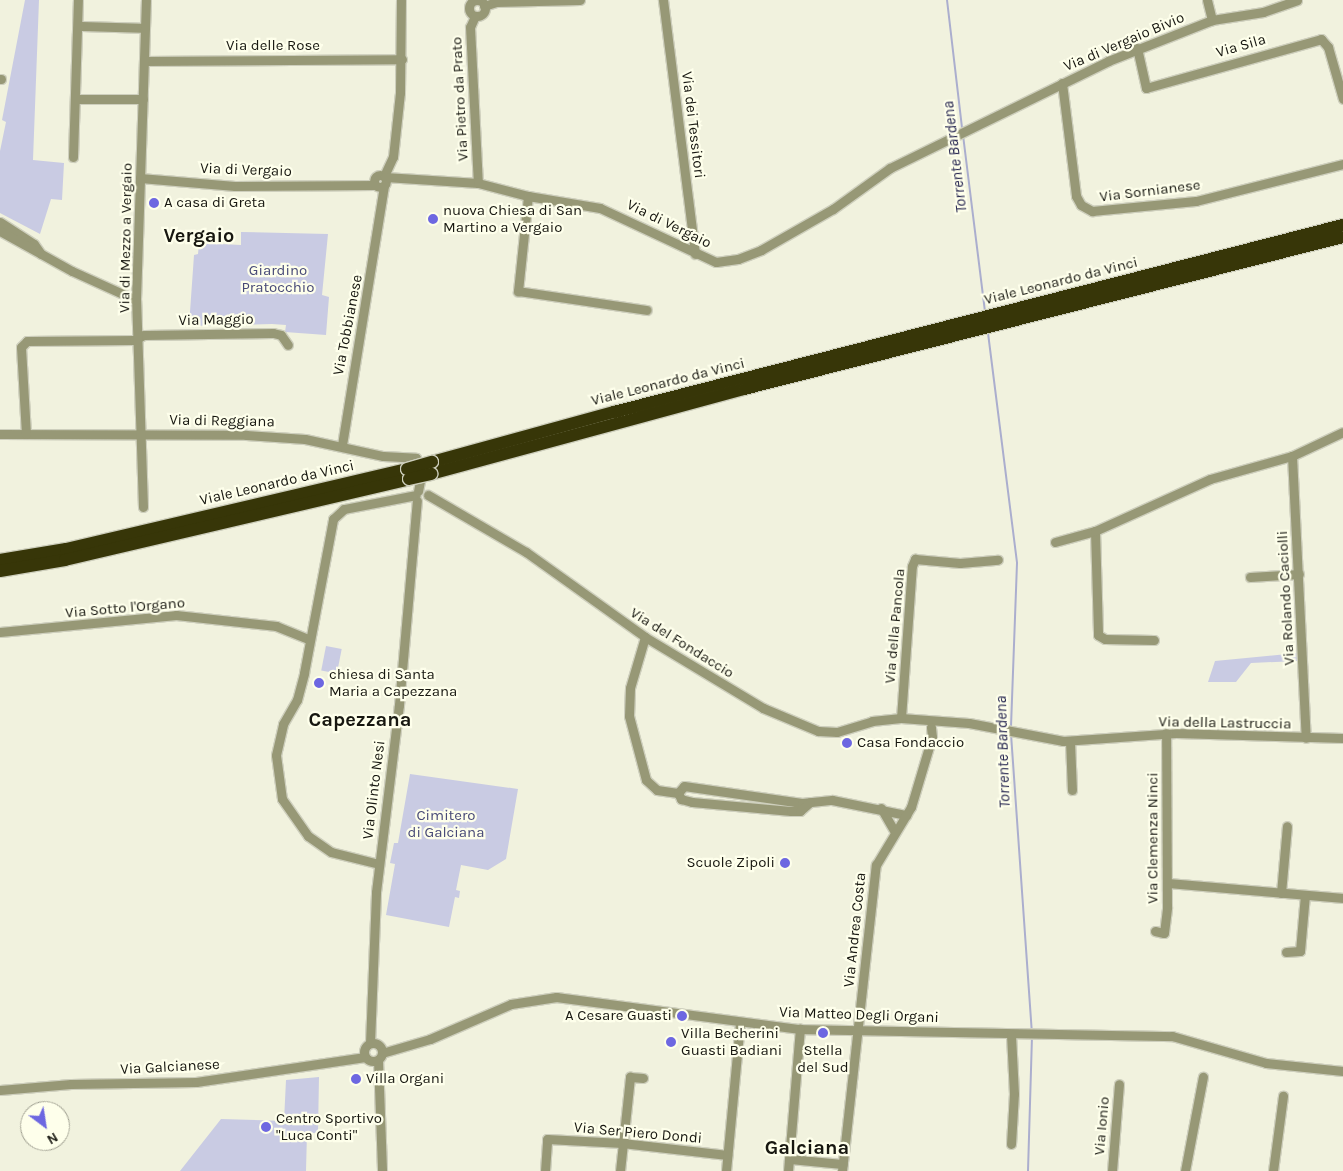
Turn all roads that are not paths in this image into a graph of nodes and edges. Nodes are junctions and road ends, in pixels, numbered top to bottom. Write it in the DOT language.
graph roads {
  1 [pos="78,0"];
  2 [pos="146,0"];
  3 [pos="401,0"];
  4 [pos="580,0"];
  5 [pos="663,0"];
  6 [pos="1207,0"];
  7 [pos="1297,0"];
  8 [pos="472,1"];
  9 [pos="484,6"];
  10 [pos="475,16"];
  11 [pos="1212,20"];
  12 [pos="78,26"];
  13 [pos="144,28"];
  14 [pos="1137,48"];
  15 [pos="402,58"];
  16 [pos="144,61"];
  17 [pos="1062,83"];
  18 [pos="75,99"];
  19 [pos="143,99"];
  20 [pos="1343,99"];
  21 [pos="969,129"];
  22 [pos="73,157"];
  23 [pos="393,157"];
  24 [pos="1343,164"];
  25 [pos="402,177"];
  26 [pos="140,178"];
  27 [pos="380,181"];
  28 [pos="478,183"];
  29 [pos="528,196"];
  30 [pos="0,222"];
  31 [pos="1343,226"];
  32 [pos="0,231"];
  33 [pos="1343,238"];
  34 [pos="695,254"];
  35 [pos="43,256"];
  36 [pos="136,300"];
  37 [pos="647,310"];
  38 [pos="140,337"];
  39 [pos="288,345"];
  40 [pos="1343,432"];
  41 [pos="0,434"];
  42 [pos="26,434"];
  43 [pos="142,434"];
  44 [pos="342,446"];
  45 [pos="1292,456"];
  46 [pos="432,468"];
  47 [pos="412,476"];
  48 [pos="421,497"];
  49 [pos="143,507"];
  50 [pos="1095,531"];
  51 [pos="1055,542"];
  52 [pos="0,560"];
  53 [pos="65,560"];
  54 [pos="998,560"];
  55 [pos="0,571"];
  56 [pos="1299,574"];
  57 [pos="0,577"];
  58 [pos="1250,577"];
  59 [pos="0,632"];
  60 [pos="645,637"];
  61 [pos="309,639"];
  62 [pos="1154,640"];
  63 [pos="901,718"];
  64 [pos="931,723"];
  65 [pos="1017,733"];
  66 [pos="1166,733"];
  67 [pos="1306,738"];
  68 [pos="1343,738"];
  69 [pos="1070,741"];
  70 [pos="1072,790"];
  71 [pos="678,793"];
  72 [pos="795,802"];
  73 [pos="810,802"];
  74 [pos="880,808"];
  75 [pos="792,812"];
  76 [pos="906,815"];
  77 [pos="1287,826"];
  78 [pos="895,832"];
  79 [pos="379,864"];
  80 [pos="1168,883"];
  81 [pos="1281,893"];
  82 [pos="1305,895"];
  83 [pos="1343,898"];
  84 [pos="1155,931"];
  85 [pos="1286,952"];
  86 [pos="740,1022"];
  87 [pos="800,1029"];
  88 [pos="858,1029"];
  89 [pos="1012,1034"];
  90 [pos="372,1052"];
  91 [pos="1343,1071"];
  92 [pos="1203,1077"];
  93 [pos="643,1078"];
  94 [pos="1119,1084"];
  95 [pos="0,1090"];
  96 [pos="1282,1096"];
  97 [pos="622,1143"];
  98 [pos="1011,1144"];
  99 [pos="727,1155"];
  100 [pos="789,1159"];
  101 [pos="842,1167"];
  102 [pos="382,1171"];
  103 [pos="545,1171"];
  104 [pos="620,1171"];
  105 [pos="726,1171"];
  106 [pos="788,1171"];
  107 [pos="1112,1171"];
  108 [pos="1185,1171"];
  109 [pos="1273,1171"];
  1 -- 12 [label="street"];
  2 -- 13 [label="street, Via di Mezzo a Vergaio"];
  3 -- 15 [label="street"];
  4 -- 9 [label="street"];
  5 -- 34 [label="street, Via dei Tessitori"];
  6 -- 11 [label="street"];
  7 -- 11 [label="street, Via di Vergaio Bivio"];
  8 -- 9 [label="street"];
  8 -- 10 [label="street"];
  9 -- 10 [label="street"];
  10 -- 28 [label="street, Via Pietro da Prato"];
  11 -- 14 [label="street, Via di Vergaio Bivio"];
  12 -- 13 [label="street"];
  12 -- 18 [label="street"];
  13 -- 16 [label="street, Via di Mezzo a Vergaio"];
  14 -- 17 [label="street, Via di Vergaio Bivio"];
  14 -- 20 [label="street, Via Sila"];
  15 -- 16 [label="street, Via delle Rose"];
  15 -- 23 [label="street"];
  16 -- 19 [label="street, Via di Mezzo a Vergaio"];
  17 -- 21 [label="street, Via di Vergaio Bivio"];
  17 -- 24 [label="street, Via Sornianese"];
  18 -- 19 [label="street"];
  18 -- 22 [label="street"];
  19 -- 26 [label="street, Via di Mezzo a Vergaio"];
  21 -- 34 [label="street, Via di Vergaio"];
  23 -- 25 [label="street"];
  23 -- 27 [label="street"];
  25 -- 27 [label="street, Via di Vergaio"];
  25 -- 28 [label="street, Via di Vergaio"];
  26 -- 27 [label="street, Via di Vergaio"];
  26 -- 36 [label="street, Via di Mezzo a Vergaio"];
  27 -- 44 [label="street, Via Tobbianese"];
  28 -- 29 [label="street, Via di Vergaio"];
  29 -- 34 [label="street, Via di Vergaio"];
  29 -- 37 [label="street"];
  30 -- 35 [label="street"];
  31 -- 46 [label="highway, Viale Leonardo da Vinci"];
  32 -- 35 [label="street"];
  33 -- 46 [label="highway, Viale Leonardo da Vinci"];
  35 -- 36 [label="street"];
  36 -- 38 [label="street, Via di Mezzo a Vergaio"];
  38 -- 39 [label="street, Via Maggio"];
  38 -- 42 [label="street, Via Maggio"];
  38 -- 43 [label="street, Via di Mezzo a Vergaio"];
  40 -- 45 [label="street"];
  41 -- 42 [label="street, Via di Reggiana"];
  42 -- 43 [label="street, Via di Reggiana"];
  43 -- 44 [label="street, Via di Reggiana"];
  43 -- 49 [label="street, Via di Mezzo a Vergaio"];
  44 -- 47 [label="street, Via di Reggiana"];
  45 -- 50 [label="street"];
  45 -- 56 [label="street, Via Rolando Caciolli"];
  46 -- 47 [label="highway, Viale Leonardo da Vinci, bridge"];
  47 -- 48 [label="street, Via di Reggiana"];
  47 -- 52 [label="highway, Viale Leonardo da Vinci"];
  47 -- 53 [label="highway, Viale Leonardo da Vinci"];
  48 -- 60 [label="street, Via del Fondaccio"];
  48 -- 61 [label="street, Via del Fondaccio"];
  48 -- 79 [label="street, Via Olinto Nesi"];
  50 -- 51 [label="street"];
  50 -- 62 [label="street"];
  53 -- 55 [label="highway, Viale Leonardo da Vinci"];
  53 -- 57 [label="highway"];
  54 -- 63 [label="street, Via della Pancola"];
  56 -- 58 [label="street"];
  56 -- 67 [label="street, Via Rolando Caciolli"];
  59 -- 61 [label="street, Via Sotto l'Organo"];
  60 -- 63 [label="street, Via del Fondaccio"];
  60 -- 71 [label="street"];
  61 -- 79 [label="street"];
  63 -- 64 [label="street, Via del Fondaccio"];
  64 -- 65 [label="street, Via del Fondaccio"];
  64 -- 76 [label="street, Via Andrea Costa"];
  65 -- 69 [label="street, Via della Lastruccia"];
  66 -- 67 [label="street, Via della Lastruccia"];
  66 -- 69 [label="street, Via della Lastruccia"];
  66 -- 80 [label="street, Via Clemenza Ninci"];
  67 -- 68 [label="street, Via della Lastruccia"];
  69 -- 70 [label="street"];
  71 -- 72 [label="street"];
  71 -- 75 [label="street"];
  72 -- 73 [label="street"];
  72 -- 75 [label="street"];
  73 -- 74 [label="street"];
  73 -- 75 [label="street"];
  74 -- 76 [label="street"];
  74 -- 78 [label="street"];
  76 -- 78 [label="street, Via Andrea Costa"];
  77 -- 81 [label="street"];
  78 -- 88 [label="street, Via Andrea Costa"];
  79 -- 90 [label="street, Via Olinto Nesi"];
  80 -- 81 [label="street"];
  80 -- 84 [label="street, Via Clemenza Ninci"];
  81 -- 82 [label="street"];
  82 -- 83 [label="street"];
  82 -- 85 [label="street"];
  86 -- 87 [label="street, Via Matteo Degli Organi"];
  86 -- 90 [label="street, Via Matteo Degli Organi"];
  86 -- 99 [label="street"];
  87 -- 88 [label="street, Via Matteo Degli Organi"];
  87 -- 100 [label="street"];
  88 -- 89 [label="street, Via Matteo Degli Organi"];
  88 -- 101 [label="street, Via Andrea Costa"];
  89 -- 91 [label="street, Via Matteo Degli Organi"];
  89 -- 98 [label="street"];
  90 -- 95 [label="street, Via Galcianese"];
  90 -- 102 [label="street, Via Olinto Nesi"];
  92 -- 108 [label="street"];
  93 -- 97 [label="street"];
  94 -- 107 [label="street, Via Ionio"];
  96 -- 109 [label="street"];
  97 -- 99 [label="street, Via Ser Piero Dondi"];
  97 -- 103 [label="street, Via Ser Piero Dondi"];
  97 -- 104 [label="street"];
  99 -- 105 [label="street"];
  100 -- 101 [label="street"];
  100 -- 106 [label="street"];
}
